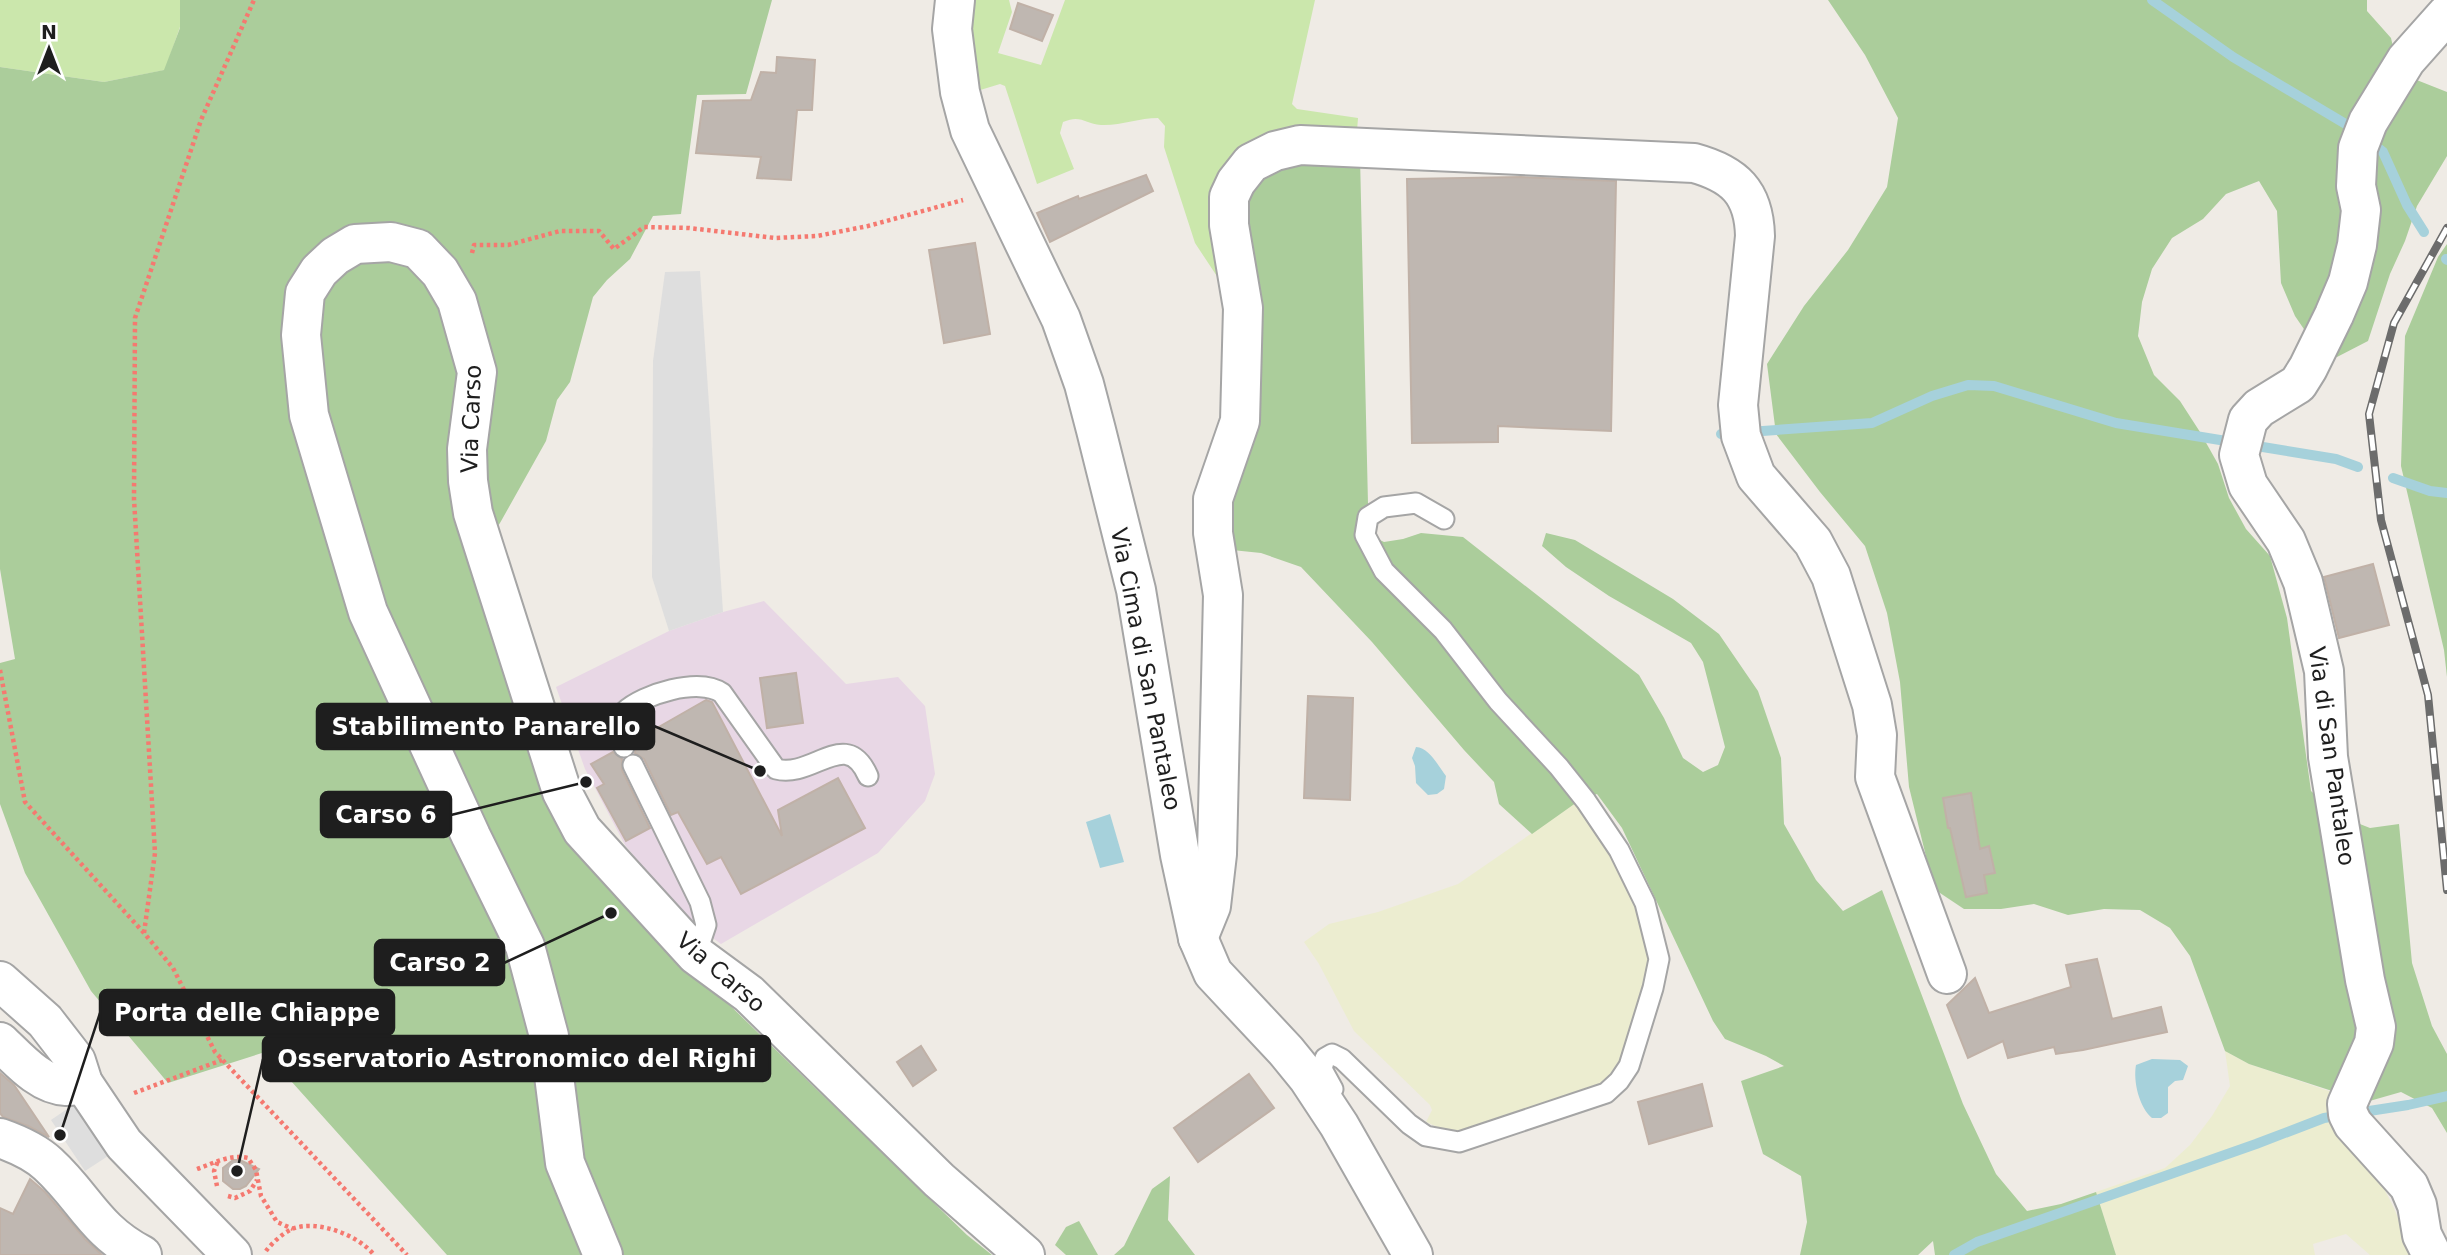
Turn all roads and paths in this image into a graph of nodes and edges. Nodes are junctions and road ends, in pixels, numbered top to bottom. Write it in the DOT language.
graph roads {
  1 [pos="254,0"];
  2 [pos="955,0"];
  3 [pos="2447,14"];
  4 [pos="997,186"];
  5 [pos="457,301"];
  6 [pos="1444,519"];
  7 [pos="0,670"];
  8 [pos="624,747"];
  9 [pos="633,765"];
  10 [pos="868,776"];
  11 [pos="144,933"];
  12 [pos="1198,938"];
  13 [pos="696,955"];
  14 [pos="1947,974"];
  15 [pos="0,981"];
  16 [pos="0,1042"];
  17 [pos="222,1060"];
  18 [pos="83,1083"];
  19 [pos="127,1096"];
  20 [pos="0,1138"];
  21 [pos="218,1161"];
  22 [pos="258,1180"];
  23 [pos="166,1187"];
  24 [pos="1377,1195"];
  25 [pos="293,1228"];
  26 [pos="142,1255"];
  27 [pos="232,1255"];
  28 [pos="263,1255"];
  29 [pos="374,1255"];
  30 [pos="407,1255"];
  31 [pos="603,1255"];
  32 [pos="1025,1255"];
  33 [pos="1413,1255"];
  34 [pos="2432,1255"];
  1 -- 11 [label="path"];
  2 -- 4 [label="street, Via Cima di San Pantaleo"];
  3 -- 34 [label="street, Via di San Pantaleo"];
  4 -- 5 [label="path"];
  4 -- 12 [label="street, Via Cima di San Pantaleo"];
  5 -- 13 [label="street, Via Carso"];
  5 -- 31 [label="street, Via Carso"];
  6 -- 24 [label="lane"];
  7 -- 11 [label="path"];
  8 -- 10 [label="lane"];
  9 -- 13 [label="lane"];
  11 -- 17 [label="path"];
  12 -- 14 [label="street"];
  12 -- 24 [label="street, Via Cima di San Pantaleo"];
  13 -- 32 [label="street, Via Carso"];
  15 -- 18 [label="street"];
  16 -- 18 [label="street"];
  17 -- 19 [label="path"];
  17 -- 30 [label="path"];
  18 -- 23 [label="street"];
  20 -- 26 [label="street"];
  21 -- 22 [label="path"];
  21 -- 22 [label="path"];
  21 -- 23 [label="path"];
  22 -- 25 [label="path"];
  23 -- 27 [label="street"];
  24 -- 33 [label="street, Via Cima di San Pantaleo"];
  25 -- 28 [label="path"];
  25 -- 29 [label="path"];
}
